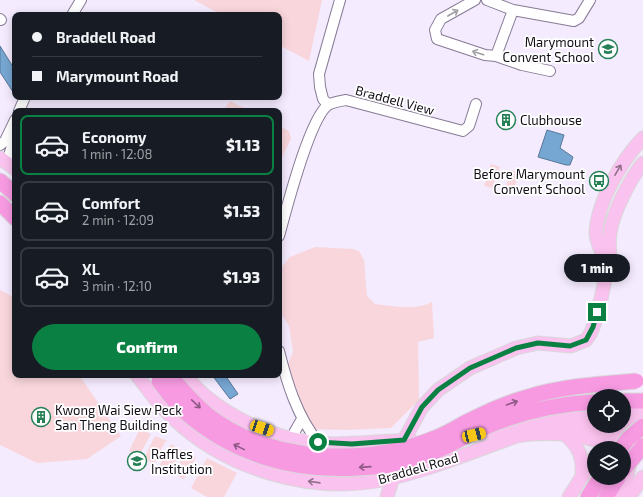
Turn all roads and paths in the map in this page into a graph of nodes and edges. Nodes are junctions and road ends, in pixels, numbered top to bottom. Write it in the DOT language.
graph roads {
  1 [pos="73,0"];
  2 [pos="81,0"];
  3 [pos="340,0"];
  4 [pos="475,0"];
  5 [pos="487,0"];
  6 [pos="590,0"];
  7 [pos="513,10"];
  8 [pos="67,12"];
  9 [pos="74,12"];
  10 [pos="496,56"];
  11 [pos="550,71"];
  12 [pos="476,104"];
  13 [pos="328,105"];
  14 [pos="12,126"];
  15 [pos="643,138"];
  16 [pos="0,145"];
  17 [pos="12,146"];
  18 [pos="0,158"];
  19 [pos="643,163"];
  20 [pos="9,169"];
  21 [pos="0,181"];
  22 [pos="12,191"];
  23 [pos="0,196"];
  24 [pos="0,203"];
  25 [pos="12,207"];
  26 [pos="0,214"];
  27 [pos="12,215"];
  28 [pos="12,224"];
  29 [pos="282,226"];
  30 [pos="282,364"];
  31 [pos="139,378"];
  32 [pos="162,378"];
  33 [pos="162,378"];
  34 [pos="188,378"];
  35 [pos="643,380"];
  36 [pos="587,403"];
  37 [pos="587,416"];
  38 [pos="302,419"];
  39 [pos="533,423"];
  40 [pos="643,426"];
  41 [pos="613,433"];
  42 [pos="564,434"];
  43 [pos="291,438"];
  44 [pos="407,440"];
  45 [pos="595,441"];
  46 [pos="602,441"];
  47 [pos="606,441"];
  48 [pos="627,441"];
  49 [pos="318,442"];
  50 [pos="643,442"];
  51 [pos="631,445"];
  52 [pos="643,446"];
  53 [pos="631,461"];
  54 [pos="587,469"];
  55 [pos="398,476"];
  56 [pos="582,477"];
  57 [pos="643,477"];
  58 [pos="596,485"];
  59 [pos="614,485"];
  60 [pos="625,485"];
  61 [pos="387,497"];
  62 [pos="394,497"];
  63 [pos="569,497"];
  64 [pos="588,497"];
  65 [pos="606,497"];
  66 [pos="622,497"];
  67 [pos="629,497"];
  1 -- 8 [label="street"];
  2 -- 9 [label="street"];
  3 -- 13 [label="street"];
  10 -- 4 [label="street, one-way"];
  5 -- 7 [label="street"];
  6 -- 7 [label="street"];
  7 -- 10 [label="street"];
  10 -- 11 [label="street"];
  12 -- 13 [label="street, Braddell View"];
  13 -- 29 [label="street"];
  14 -- 16 [label="street"];
  44 -- 15 [label="main road, one-way"];
  17 -- 20 [label="street"];
  18 -- 20 [label="main road"];
  19 -- 44 [label="main road"];
  21 -- 22 [label="highway"];
  23 -- 25 [label="highway"];
  24 -- 27 [label="highway"];
  26 -- 28 [label="main road"];
  30 -- 38 [label="street"];
  55 -- 31 [label="main road, Braddell Road, one-way"];
  32 -- 35 [label="highway, one-way, bridge"];
  36 -- 33 [label="highway, one-way, bridge"];
  34 -- 43 [label="main road, Braddell Road"];
  37 -- 39 [label="main road"];
  38 -- 43 [label="street"];
  38 -- 49 [label="street"];
  39 -- 44 [label="main road, Braddell Road"];
  39 -- 46 [label="main road, Braddell Road"];
  40 -- 48 [label="highway, bridge"];
  41 -- 47 [label="main road"];
  42 -- 45 [label="main road, Braddell Road"];
  42 -- 55 [label="main road, Braddell Road"];
  42 -- 56 [label="main road"];
  43 -- 49 [label="main road, Braddell Road"];
  44 -- 49 [label="main road, Braddell Road"];
  44 -- 55 [label="main road"];
  50 -- 51 [label="main road"];
  52 -- 53 [label="highway, bridge"];
  54 -- 56 [label="main road"];
  55 -- 61 [label="main road"];
  55 -- 62 [label="main road"];
  56 -- 63 [label="main road"];
  57 -- 67 [label="main road"];
  58 -- 64 [label="highway"];
  59 -- 65 [label="highway"];
  60 -- 66 [label="main road"];
}
